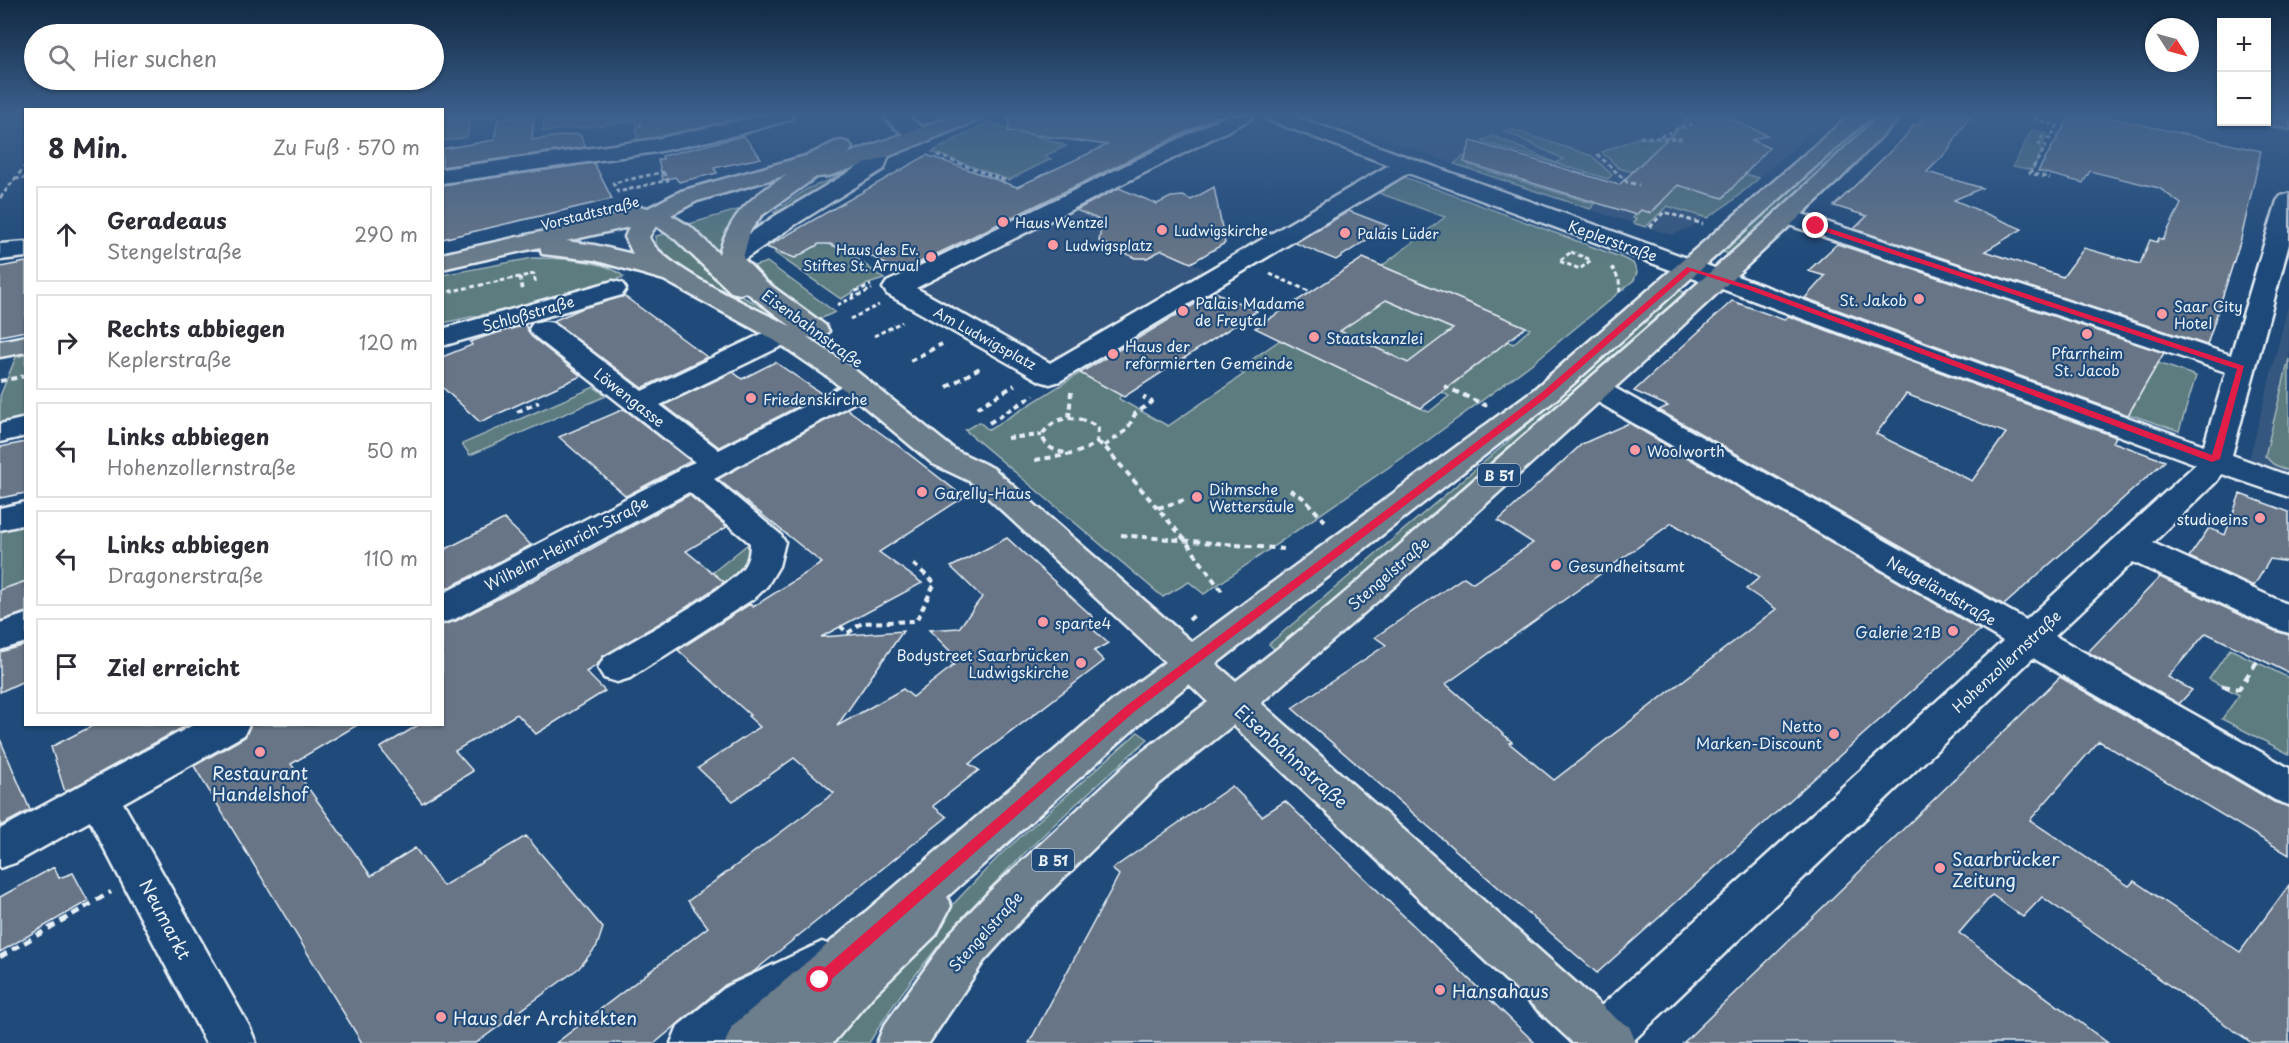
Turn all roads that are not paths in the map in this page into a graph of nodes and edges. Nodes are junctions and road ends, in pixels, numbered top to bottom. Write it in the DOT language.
graph roads {
  1 [pos="522,165"];
  2 [pos="777,165"];
  3 [pos="800,165"];
  4 [pos="837,165"];
  5 [pos="875,165"];
  6 [pos="1144,165"];
  7 [pos="1406,165"];
  8 [pos="1409,165"];
  9 [pos="1812,165"];
  10 [pos="1841,165"];
  11 [pos="806,174"];
  12 [pos="444,176"];
  13 [pos="2289,201"];
  14 [pos="601,211"];
  15 [pos="653,215"];
  16 [pos="1785,216"];
  17 [pos="24,249"];
  18 [pos="444,249"];
  19 [pos="0,252"];
  20 [pos="730,258"];
  21 [pos="444,264"];
  22 [pos="444,264"];
  23 [pos="1703,273"];
  24 [pos="674,275"];
  25 [pos="613,289"];
  26 [pos="784,322"];
  27 [pos="543,329"];
  28 [pos="444,337"];
  29 [pos="24,344"];
  30 [pos="0,349"];
  31 [pos="2241,368"];
  32 [pos="860,388"];
  33 [pos="1596,389"];
  34 [pos="639,404"];
  35 [pos="24,428"];
  36 [pos="0,432"];
  37 [pos="2215,459"];
  38 [pos="703,470"];
  39 [pos="982,475"];
  40 [pos="2289,487"];
  41 [pos="24,513"];
  42 [pos="0,519"];
  43 [pos="2129,546"];
  44 [pos="444,609"];
  45 [pos="2289,620"];
  46 [pos="24,628"];
  47 [pos="0,638"];
  48 [pos="2029,640"];
  49 [pos="1191,664"];
  50 [pos="617,668"];
  51 [pos="1233,703"];
  52 [pos="227,726"];
  53 [pos="2289,788"];
  54 [pos="98,796"];
  55 [pos="0,850"];
  56 [pos="967,850"];
  57 [pos="861,943"];
  58 [pos="1604,1042"];
  59 [pos="232,1043"];
  60 [pos="694,1043"];
  61 [pos="749,1043"];
  62 [pos="809,1043"];
  63 [pos="901,1043"];
  1 -- 12 [label="street"];
  2 -- 14 [label="main road, Vorstadtstraße"];
  3 -- 15 [label="main road"];
  4 -- 11 [label="main road, Vorstadtstraße"];
  5 -- 20 [label="street"];
  6 -- 7 [label="street, Am Ludwigsplatz"];
  8 -- 23 [label="street, Keplerstraße"];
  9 -- 23 [label="main road, Stengelstraße / B 51"];
  10 -- 16 [label="main road, Stengelstraße / B 51"];
  11 -- 15 [label="main road, Vorstadtstraße"];
  11 -- 20 [label="main road"];
  13 -- 31 [label="street, Hohenzollernstraße"];
  14 -- 15 [label="main road"];
  14 -- 18 [label="main road, Vorstadtstraße"];
  15 -- 21 [label="main road, Vorstadtstraße"];
  15 -- 24 [label="main road"];
  15 -- 26 [label="main road"];
  16 -- 23 [label="main road, Stengelstraße / B 51"];
  16 -- 31 [label="street"];
  17 -- 19 [label="street"];
  20 -- 26 [label="main road, Eisenbahnstraße"];
  22 -- 24 [label="main road"];
  23 -- 33 [label="main road, Stengelstraße / B 51"];
  23 -- 37 [label="street, Keplerstraße"];
  23 -- 49 [label="main road, Stengelstraße / B 51"];
  24 -- 26 [label="main road, Eisenbahnstraße"];
  25 -- 28 [label="street, Schloßstraße"];
  26 -- 32 [label="main road, Eisenbahnstraße"];
  26 -- 34 [label="street"];
  26 -- 39 [label="main road, Eisenbahnstraße"];
  27 -- 34 [label="street, Löwengasse"];
  29 -- 30 [label="main road"];
  31 -- 37 [label="street, Hohenzollernstraße"];
  32 -- 38 [label="street, Wilhelm-Heinrich-Straße"];
  32 -- 39 [label="main road, Eisenbahnstraße"];
  33 -- 48 [label="street, Neugeländstraße"];
  33 -- 51 [label="main road, Stengelstraße / B 51"];
  34 -- 38 [label="street, Löwengasse"];
  35 -- 36 [label="street"];
  37 -- 40 [label="street, Keplerstraße"];
  37 -- 43 [label="street, Hohenzollernstraße"];
  38 -- 44 [label="street, Wilhelm-Heinrich-Straße"];
  38 -- 50 [label="street"];
  39 -- 49 [label="main road, Eisenbahnstraße"];
  41 -- 42 [label="street"];
  43 -- 45 [label="street"];
  43 -- 48 [label="street, Hohenzollernstraße"];
  46 -- 47 [label="street"];
  48 -- 53 [label="street, Neugeländstraße"];
  48 -- 58 [label="street, Hohenzollernstraße"];
  49 -- 51 [label="main road, Eisenbahnstraße"];
  49 -- 56 [label="main road, Stengelstraße / B 51"];
  51 -- 58 [label="main road, Eisenbahnstraße"];
  51 -- 63 [label="main road, Stengelstraße / B 51"];
  52 -- 54 [label="street"];
  54 -- 55 [label="street"];
  54 -- 59 [label="street, Neumarkt"];
  56 -- 57 [label="main road, Stengelstraße / B 51"];
  56 -- 62 [label="main road"];
  57 -- 60 [label="street"];
  57 -- 61 [label="main road, Stengelstraße / B 51"];
}
